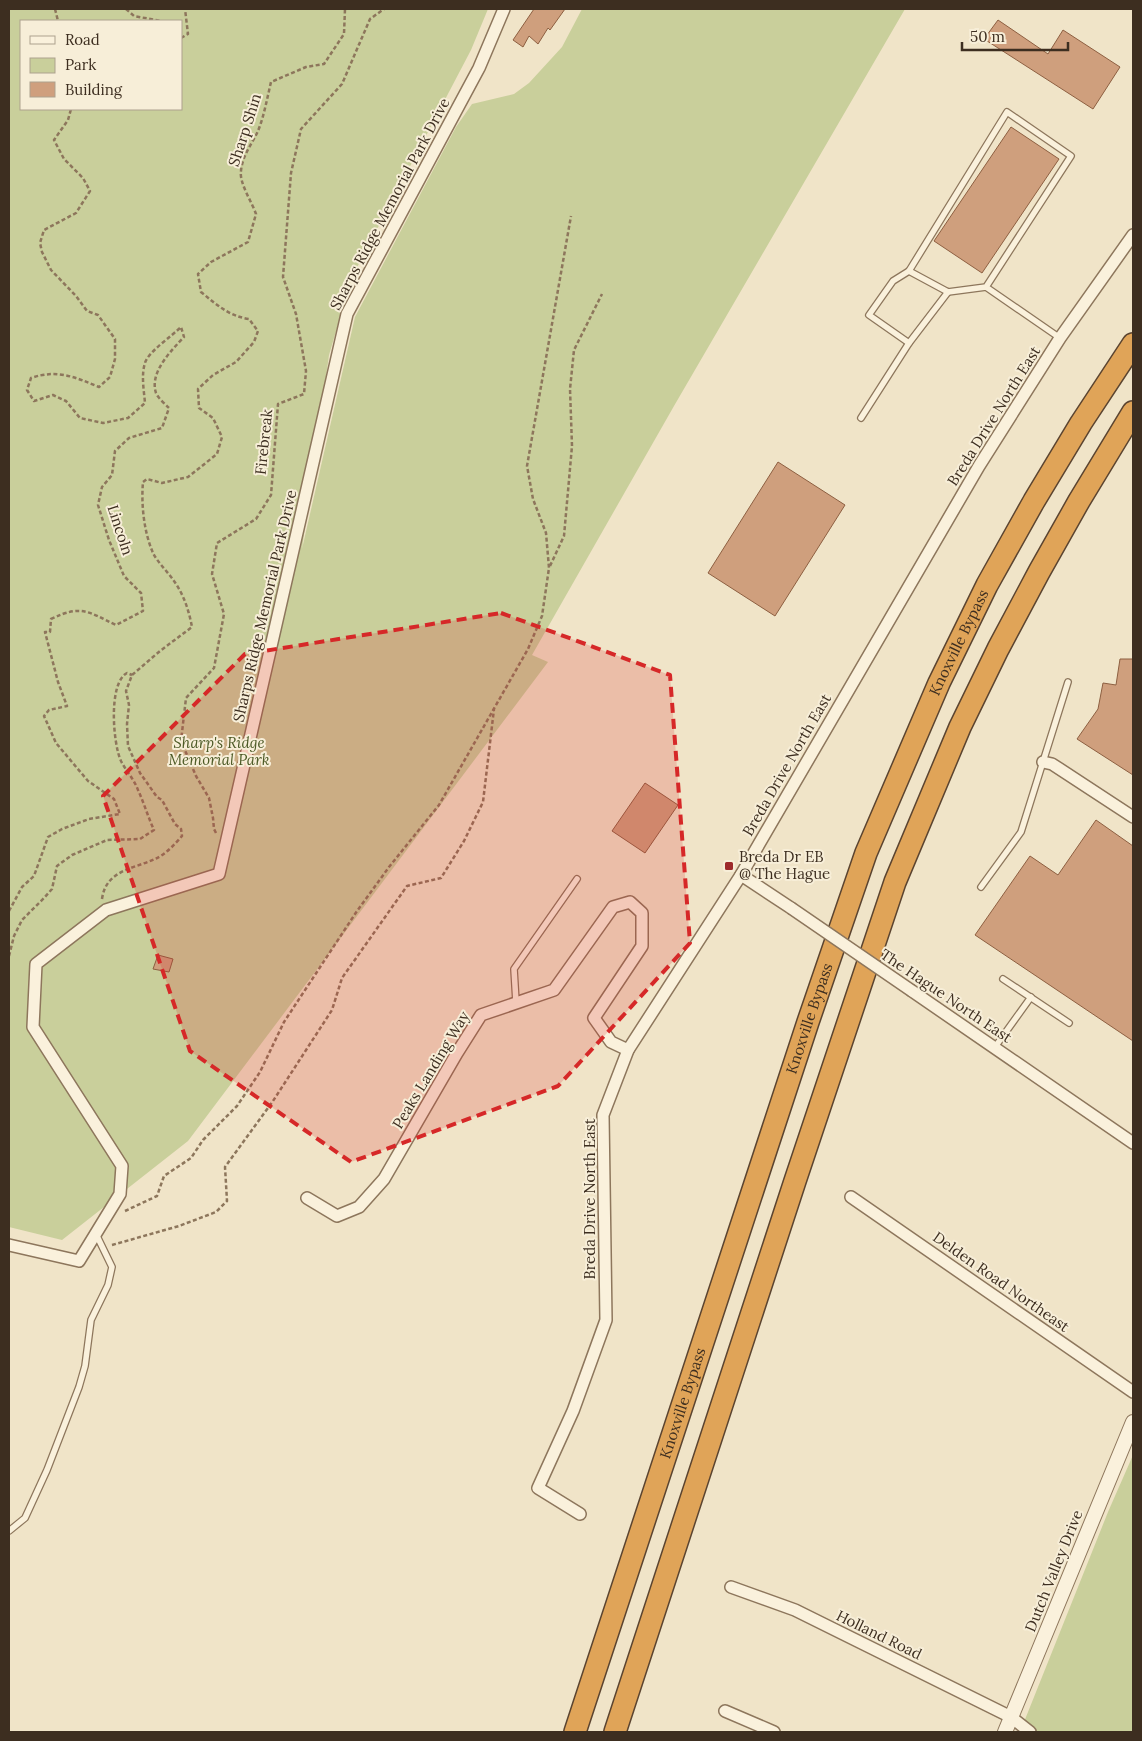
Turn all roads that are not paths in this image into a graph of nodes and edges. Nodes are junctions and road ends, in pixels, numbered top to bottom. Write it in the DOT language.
graph roads {
  1 [pos="504,9"];
  2 [pos="1133,235"];
  3 [pos="909,271"];
  4 [pos="986,287"];
  5 [pos="948,292"];
  6 [pos="1060,338"];
  7 [pos="909,343"];
  8 [pos="1133,344"];
  9 [pos="1133,412"];
  10 [pos="861,418"];
  11 [pos="1068,682"];
  12 [pos="1043,762"];
  13 [pos="1133,817"];
  14 [pos="742,875"];
  15 [pos="577,879"];
  16 [pos="981,886"];
  17 [pos="1003,978"];
  18 [pos="1031,997"];
  19 [pos="516,1002"];
  20 [pos="1069,1023"];
  21 [pos="995,1048"];
  22 [pos="628,1050"];
  23 [pos="1133,1143"];
  24 [pos="851,1197"];
  25 [pos="307,1198"];
  26 [pos="96,1234"];
  27 [pos="9,1246"];
  28 [pos="1133,1392"];
  29 [pos="1133,1422"];
  30 [pos="580,1514"];
  31 [pos="9,1531"];
  32 [pos="731,1587"];
  33 [pos="724,1711"];
  34 [pos="1011,1717"];
  35 [pos="575,1732"];
  36 [pos="615,1732"];
  37 [pos="774,1732"];
  38 [pos="1005,1732"];
  39 [pos="1030,1732"];
  1 -- 26 [label="street, Sharps Ridge Memorial Park Drive"];
  2 -- 6 [label="street, Breda Drive North East"];
  3 -- 4 [label="lane"];
  3 -- 5 [label="lane"];
  3 -- 7 [label="lane"];
  4 -- 5 [label="lane"];
  4 -- 6 [label="lane"];
  5 -- 7 [label="lane"];
  6 -- 14 [label="street, Breda Drive North East"];
  7 -- 10 [label="lane"];
  8 -- 35 [label="highway, Knoxville Bypass"];
  9 -- 36 [label="highway"];
  11 -- 12 [label="lane"];
  12 -- 13 [label="street"];
  12 -- 16 [label="lane"];
  14 -- 21 [label="street, The Hague North East, bridge"];
  14 -- 22 [label="street, Breda Drive North East"];
  15 -- 19 [label="lane"];
  17 -- 18 [label="lane"];
  18 -- 20 [label="lane"];
  18 -- 21 [label="lane"];
  19 -- 22 [label="street, Peaks Landing Way"];
  19 -- 25 [label="street, Peaks Landing Way"];
  21 -- 23 [label="street, The Hague North East"];
  22 -- 30 [label="street, Breda Drive North East"];
  24 -- 28 [label="street, Delden Road Northeast"];
  26 -- 27 [label="street, Sharps Ridge Memorial Park Drive"];
  26 -- 31 [label="lane"];
  29 -- 34 [label="street, Dutch Valley Drive"];
  32 -- 34 [label="street, Holland Road"];
  33 -- 37 [label="street"];
  34 -- 38 [label="street, Dutch Valley Drive"];
  34 -- 39 [label="street, Holland Road"];
}
